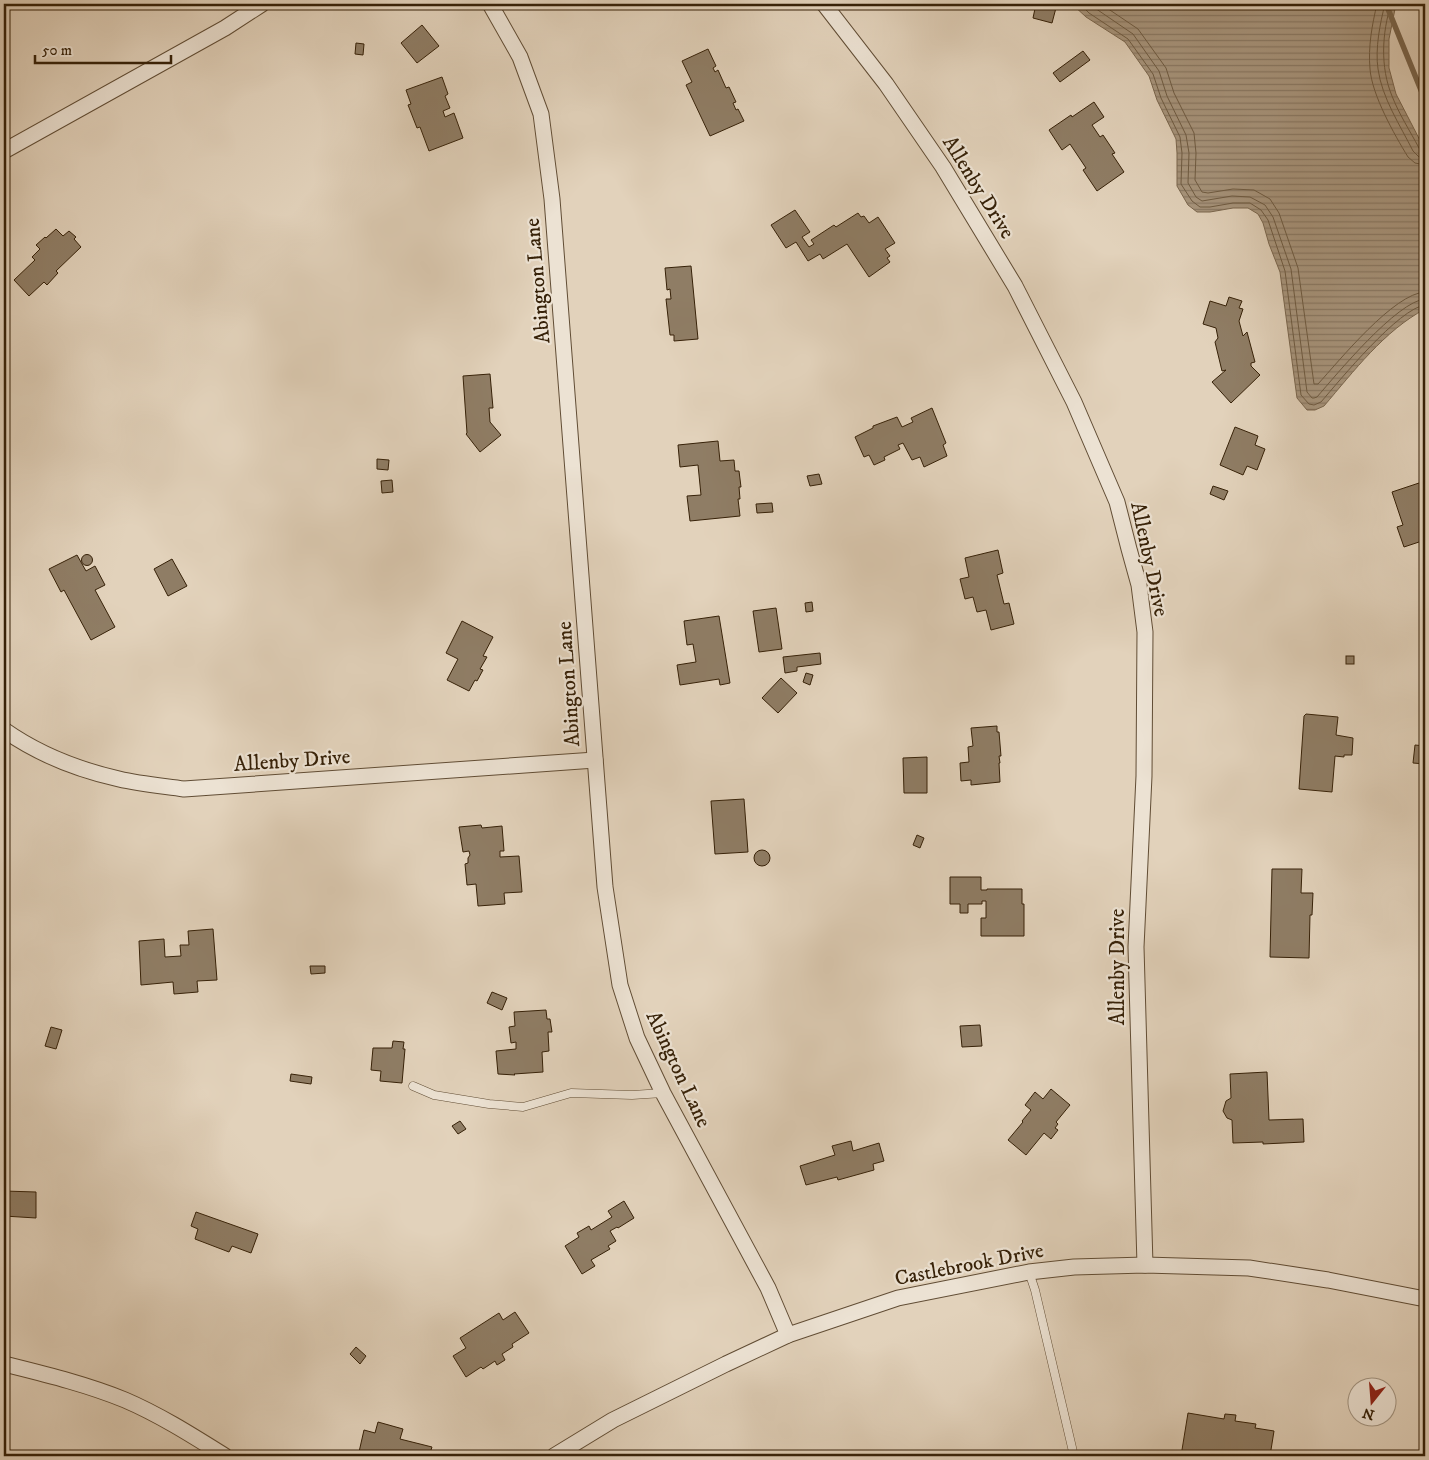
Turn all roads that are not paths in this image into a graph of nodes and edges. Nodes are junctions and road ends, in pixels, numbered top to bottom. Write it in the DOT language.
graph roads {
  1 [pos="262,4"];
  2 [pos="490,4"];
  3 [pos="824,4"];
  4 [pos="4,151"];
  5 [pos="4,730"];
  6 [pos="595,760"];
  7 [pos="413,1086"];
  8 [pos="663,1093"];
  9 [pos="1145,1265"];
  10 [pos="1028,1272"];
  11 [pos="1425,1299"];
  12 [pos="788,1335"];
  13 [pos="4,1364"];
  14 [pos="225,1456"];
  15 [pos="554,1456"];
  16 [pos="1074,1456"];
  1 -- 4 [label="street"];
  2 -- 6 [label="street, Abington Lane"];
  3 -- 9 [label="street, Allenby Drive"];
  5 -- 6 [label="street, Allenby Drive"];
  6 -- 8 [label="street, Abington Lane"];
  7 -- 8 [label="lane"];
  8 -- 12 [label="street, Abington Lane"];
  9 -- 10 [label="street, Castlebrook Drive"];
  9 -- 11 [label="street, Castlebrook Drive"];
  10 -- 12 [label="street, Castlebrook Drive"];
  10 -- 16 [label="lane"];
  12 -- 15 [label="street, Castlebrook Drive"];
  13 -- 14 [label="street"];
}
